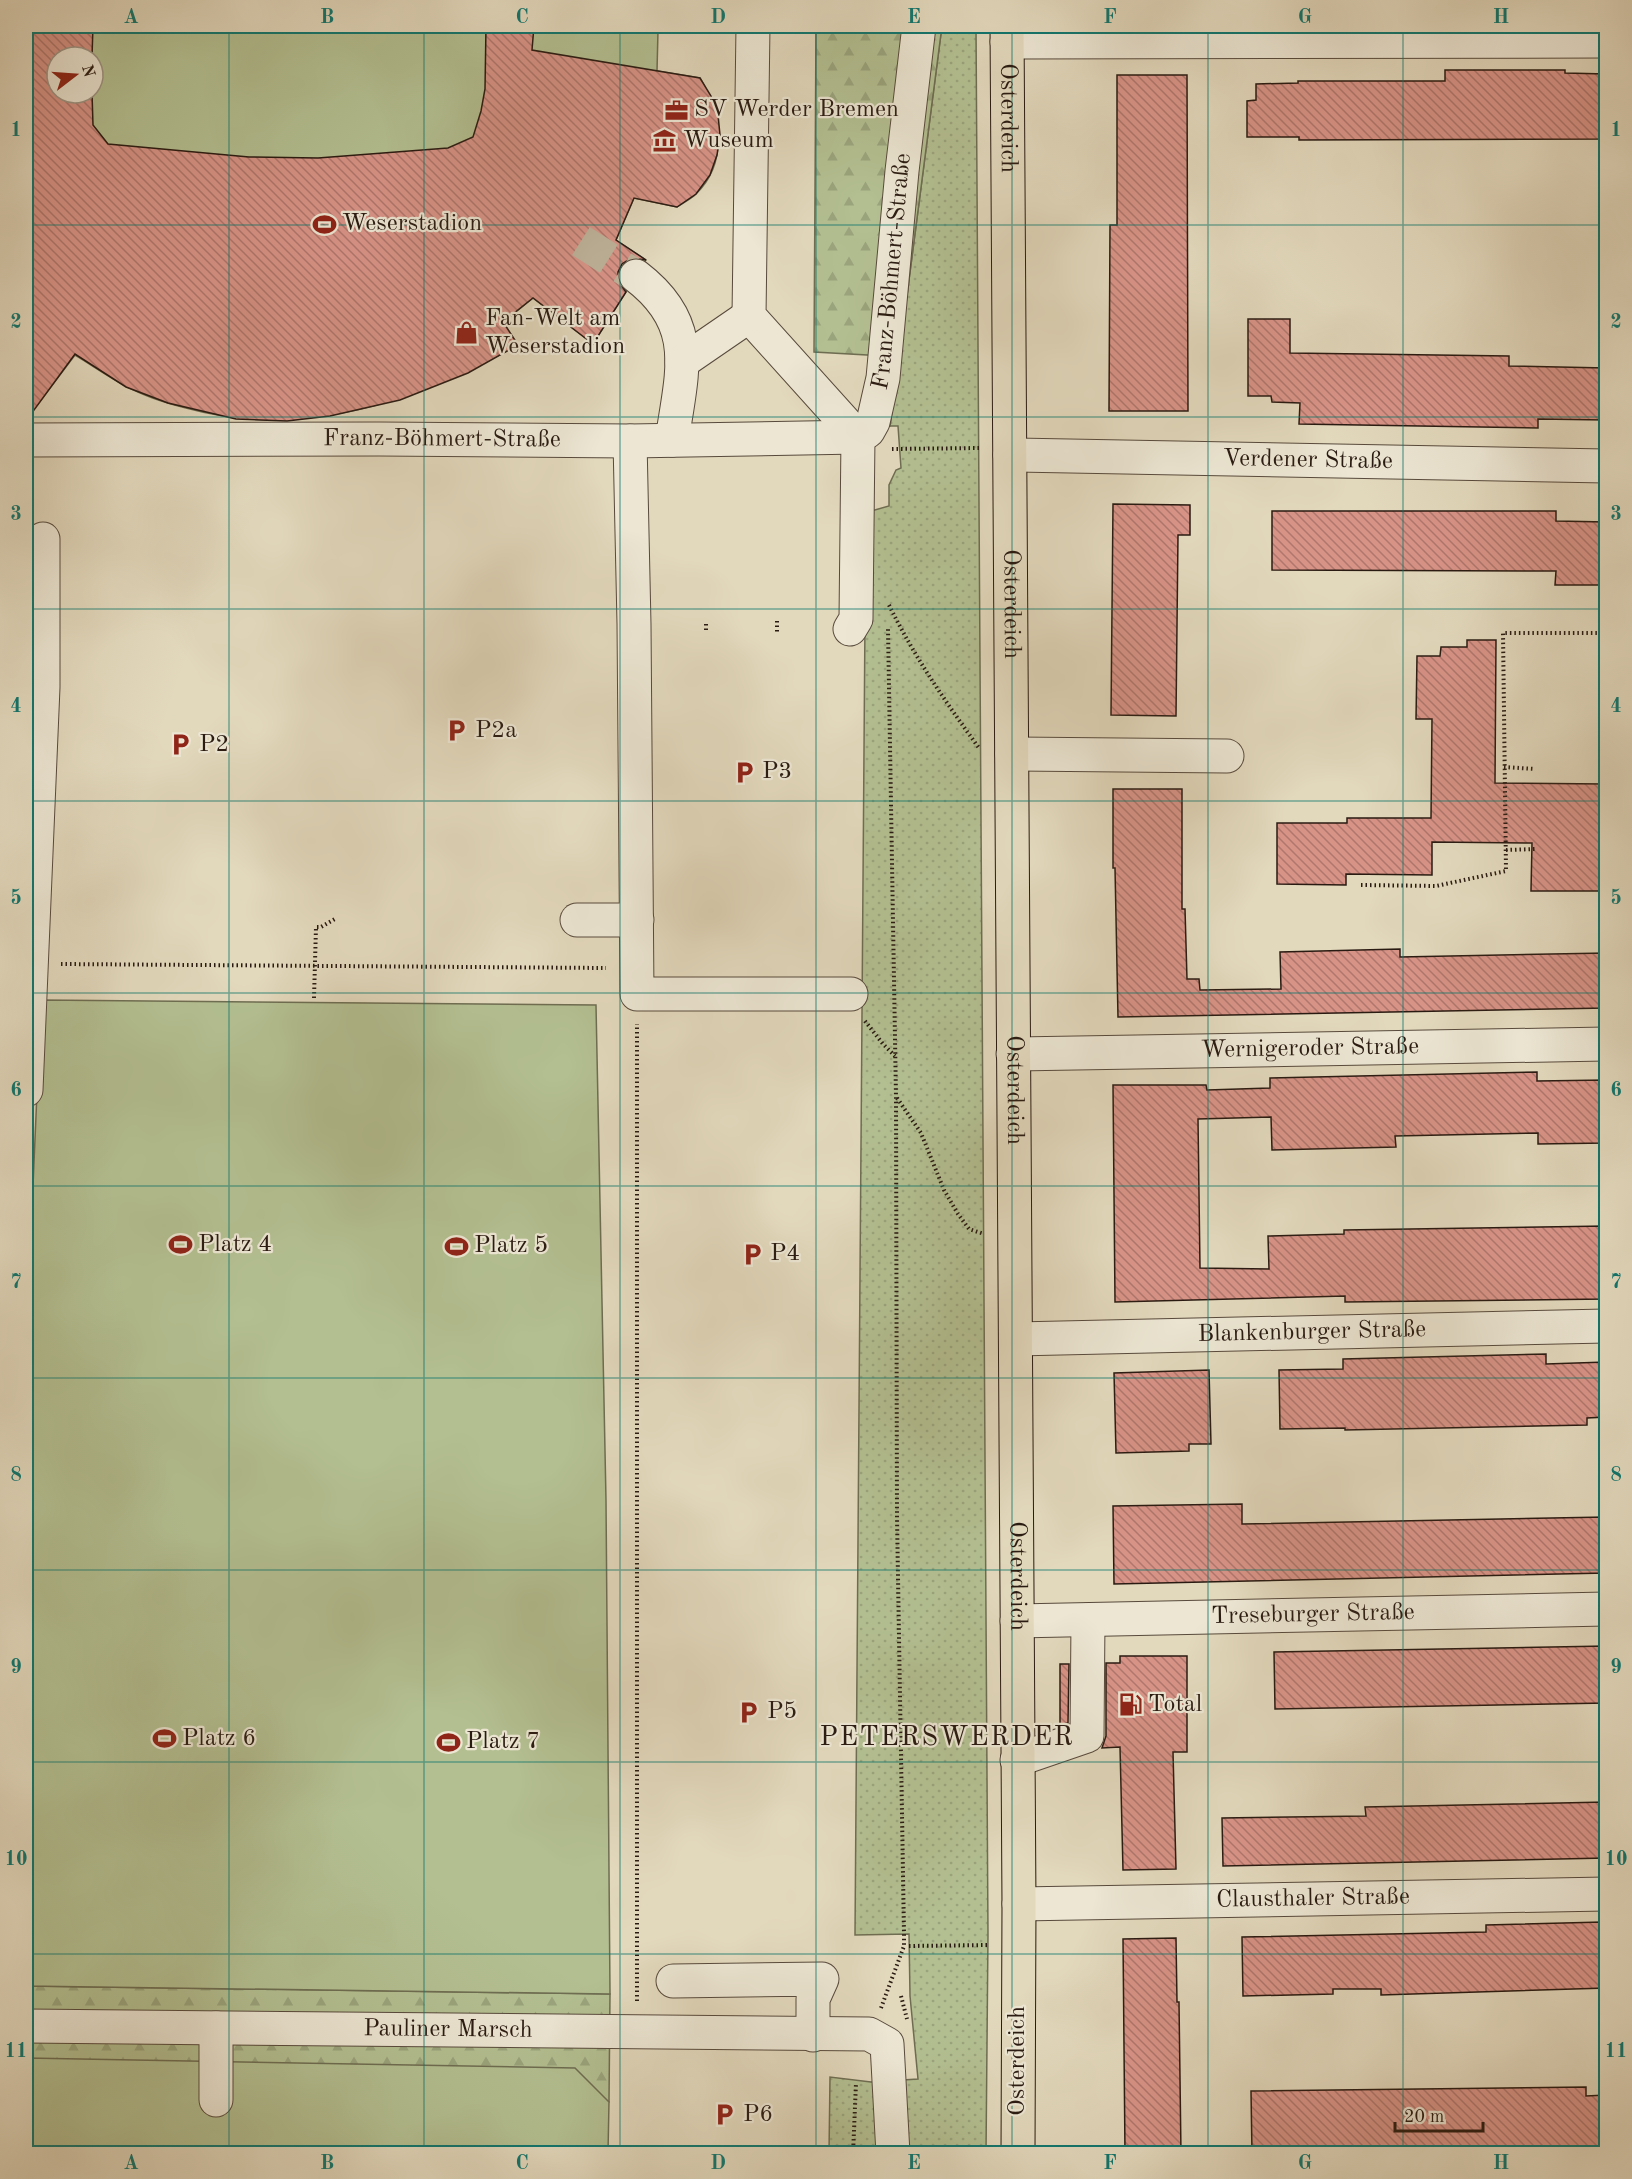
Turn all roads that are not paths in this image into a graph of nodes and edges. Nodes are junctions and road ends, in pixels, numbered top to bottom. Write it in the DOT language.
graph roads {
  1 [pos="753,26"];
  2 [pos="919,26"];
  3 [pos="1007,34"];
  4 [pos="1606,41"];
  5 [pos="636,276"];
  6 [pos="749,316"];
  7 [pos="682,362"];
  8 [pos="858,437"];
  9 [pos="26,440"];
  10 [pos="672,440"];
  11 [pos="630,441"];
  12 [pos="996,452"];
  13 [pos="1606,466"];
  14 [pos="43,539"];
  15 [pos="850,629"];
  16 [pos="996,752"];
  17 [pos="1227,756"];
  18 [pos="577,920"];
  19 [pos="637,920"];
  20 [pos="851,994"];
  21 [pos="1606,1044"];
  22 [pos="1013,1054"];
  23 [pos="26,1090"];
  24 [pos="1606,1326"];
  25 [pos="1016,1339"];
  26 [pos="1606,1610"];
  27 [pos="1017,1620"];
  28 [pos="1088,1620"];
  29 [pos="1017,1760"];
  30 [pos="1606,1894"];
  31 [pos="1019,1904"];
  32 [pos="673,1981"];
  33 [pos="26,2026"];
  34 [pos="216,2028"];
  35 [pos="813,2035"];
  36 [pos="216,2100"];
  37 [pos="893,2154"];
  38 [pos="1018,2154"];
  1 -- 6 [label="street"];
  2 -- 8 [label="street, Franz-Böhmert-Straße"];
  3 -- 4 [label="street"];
  3 -- 12 [label="main road, Osterdeich"];
  5 -- 7 [label="street"];
  6 -- 7 [label="street"];
  6 -- 8 [label="street"];
  7 -- 10 [label="street"];
  8 -- 10 [label="street, Franz-Böhmert-Straße"];
  8 -- 15 [label="street"];
  9 -- 11 [label="street, Franz-Böhmert-Straße"];
  10 -- 11 [label="street, Franz-Böhmert-Straße"];
  11 -- 19 [label="street"];
  12 -- 13 [label="street, Verdener Straße"];
  12 -- 16 [label="main road, Osterdeich"];
  14 -- 23 [label="street"];
  16 -- 17 [label="street"];
  16 -- 22 [label="main road, Osterdeich"];
  18 -- 19 [label="street"];
  19 -- 20 [label="street"];
  21 -- 22 [label="street, Wernigeroder Straße"];
  22 -- 25 [label="main road, Osterdeich"];
  24 -- 25 [label="street, Blankenburger Straße"];
  25 -- 27 [label="main road, Osterdeich"];
  26 -- 28 [label="street, Treseburger Straße"];
  27 -- 28 [label="street, Treseburger Straße"];
  27 -- 29 [label="main road, Osterdeich"];
  28 -- 29 [label="street"];
  29 -- 31 [label="main road, Osterdeich"];
  30 -- 31 [label="street, Clausthaler Straße"];
  31 -- 38 [label="main road, Osterdeich"];
  32 -- 35 [label="street"];
  33 -- 34 [label="street, Pauliner Marsch"];
  34 -- 35 [label="street, Pauliner Marsch"];
  34 -- 36 [label="street"];
  35 -- 37 [label="street, Pauliner Marsch"];
}
